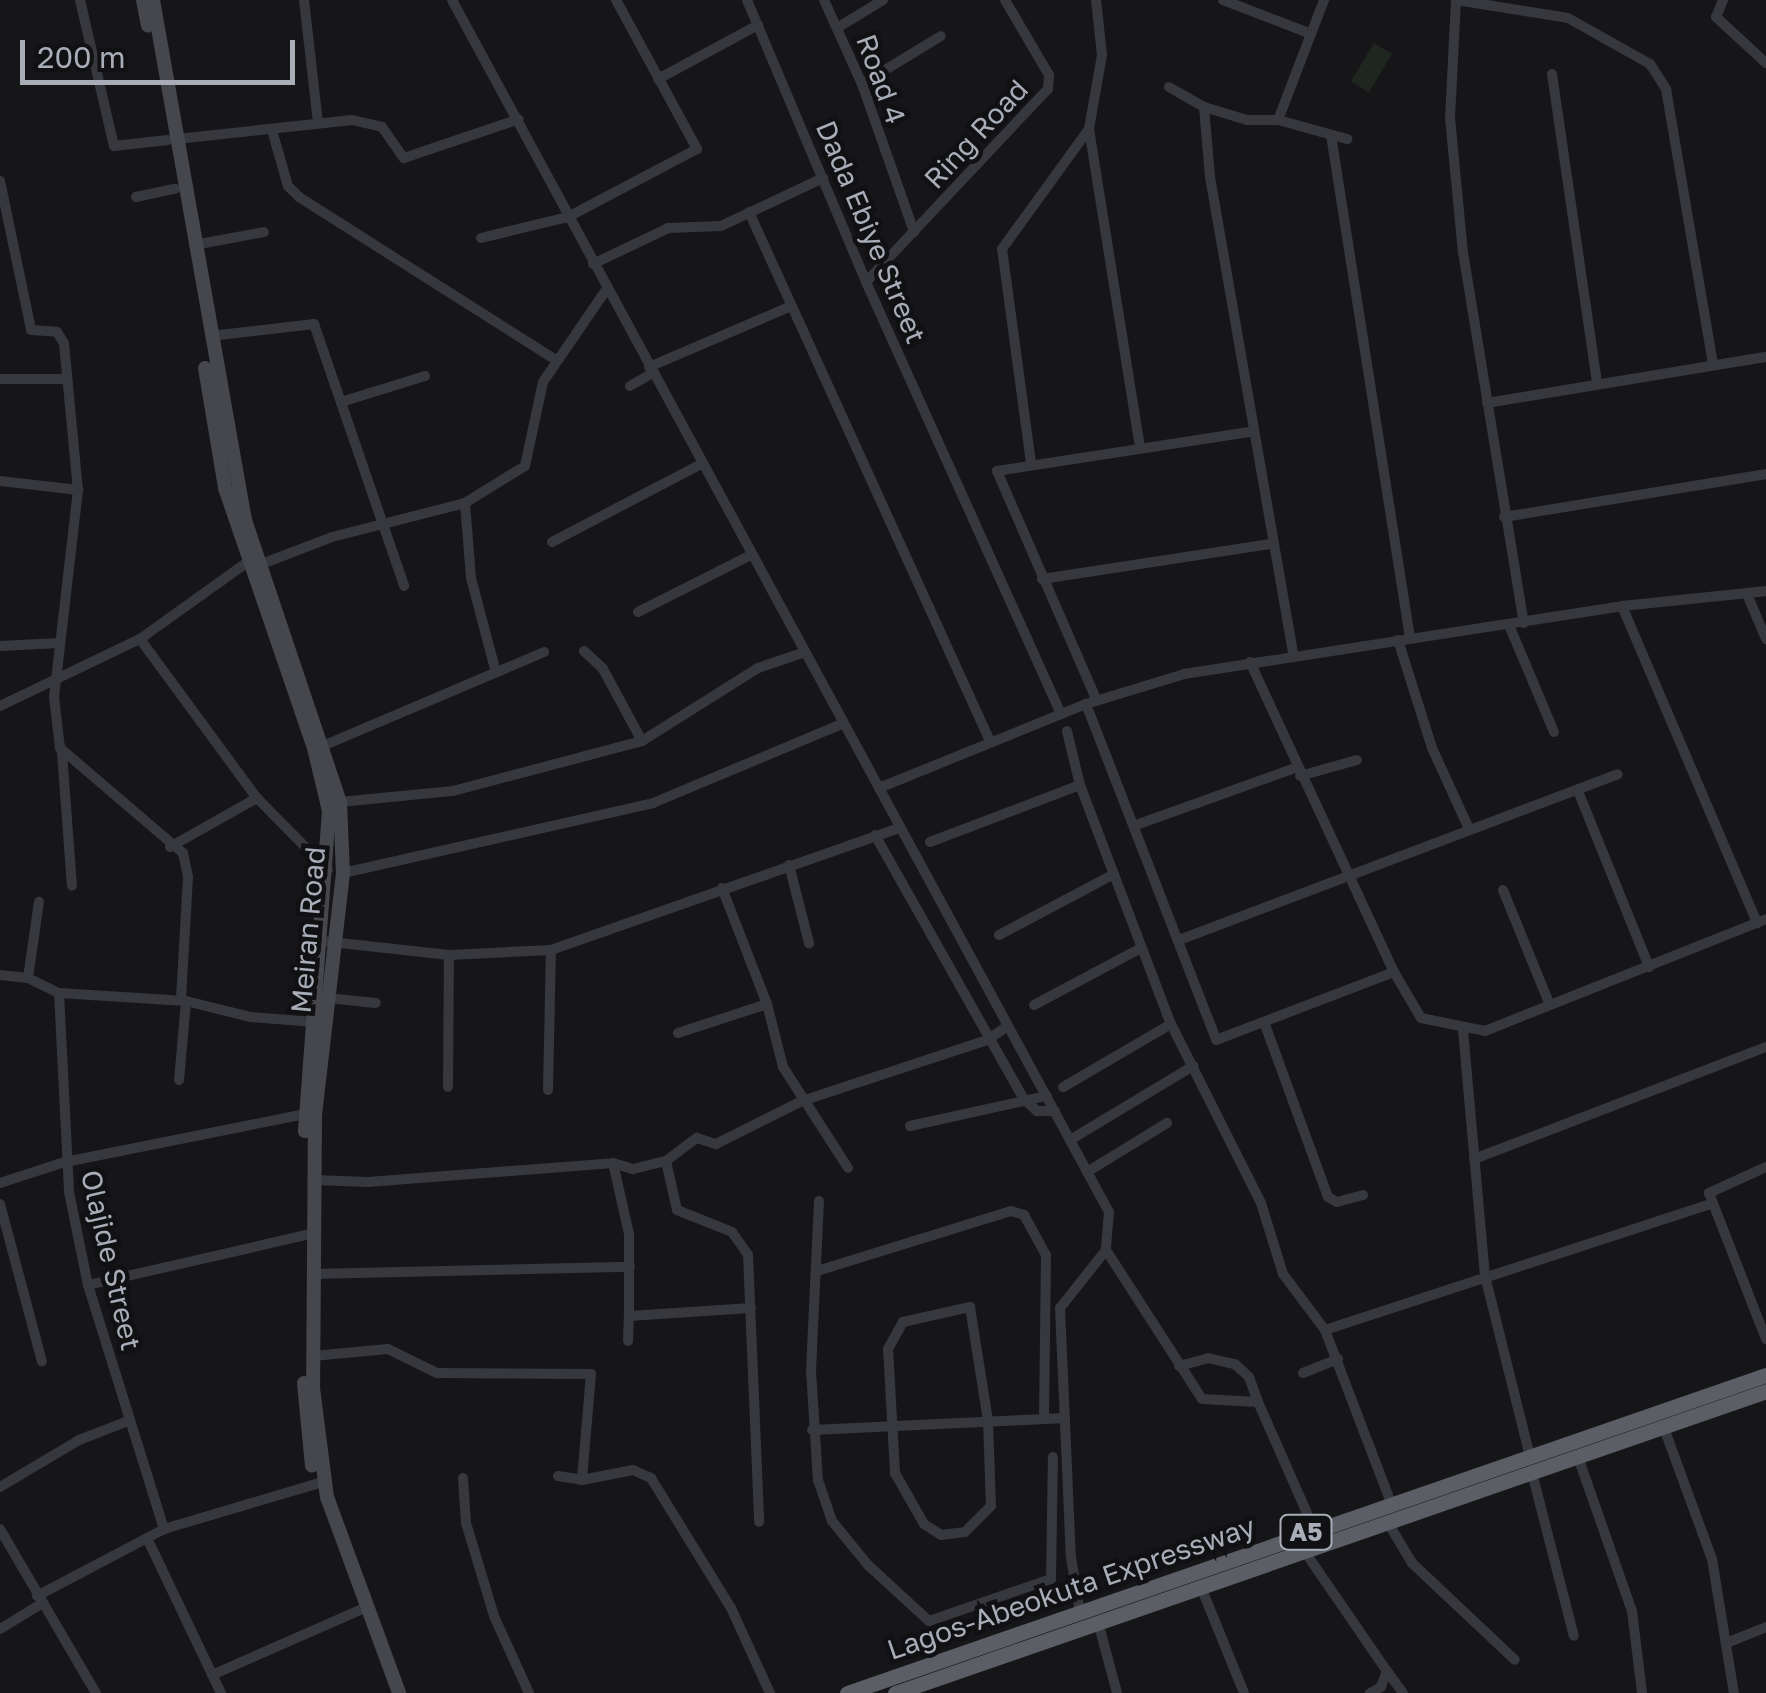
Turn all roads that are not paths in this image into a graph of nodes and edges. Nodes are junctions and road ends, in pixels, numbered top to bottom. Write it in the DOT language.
graph roads {
  1 [pos="80,0"];
  2 [pos="143,0"];
  3 [pos="153,0"];
  4 [pos="304,0"];
  5 [pos="452,0"];
  6 [pos="616,0"];
  7 [pos="747,0"];
  8 [pos="824,0"];
  9 [pos="883,0"];
  10 [pos="1005,0"];
  11 [pos="1096,0"];
  12 [pos="1223,0"];
  13 [pos="1324,0"];
  14 [pos="1456,0"];
  15 [pos="1723,0"];
  16 [pos="758,24"];
  17 [pos="837,28"];
  18 [pos="1310,33"];
  19 [pos="941,36"];
  20 [pos="1766,63"];
  21 [pos="1552,74"];
  22 [pos="658,79"];
  23 [pos="862,84"];
  24 [pos="1169,87"];
  25 [pos="1204,107"];
  26 [pos="518,119"];
  27 [pos="1278,120"];
  28 [pos="318,124"];
  29 [pos="272,130"];
  30 [pos="1089,130"];
  31 [pos="1331,134"];
  32 [pos="1347,139"];
  33 [pos="172,140"];
  34 [pos="823,178"];
  35 [pos="0,181"];
  36 [pos="175,189"];
  37 [pos="136,198"];
  38 [pos="749,212"];
  39 [pos="568,218"];
  40 [pos="264,232"];
  41 [pos="914,232"];
  42 [pos="481,238"];
  43 [pos="194,245"];
  44 [pos="593,264"];
  45 [pos="866,282"];
  46 [pos="606,290"];
  47 [pos="791,306"];
  48 [pos="210,336"];
  49 [pos="1766,357"];
  50 [pos="554,359"];
  51 [pos="1714,364"];
  52 [pos="650,370"];
  53 [pos="424,376"];
  54 [pos="0,379"];
  55 [pos="67,379"];
  56 [pos="1597,382"];
  57 [pos="630,386"];
  58 [pos="341,402"];
  59 [pos="1487,402"];
  60 [pos="1254,430"];
  61 [pos="1140,447"];
  62 [pos="1031,462"];
  63 [pos="698,465"];
  64 [pos="1766,474"];
  65 [pos="0,481"];
  66 [pos="78,490"];
  67 [pos="465,503"];
  68 [pos="1504,517"];
  69 [pos="386,523"];
  70 [pos="552,542"];
  71 [pos="1272,544"];
  72 [pos="749,556"];
  73 [pos="252,564"];
  74 [pos="1042,579"];
  75 [pos="404,586"];
  76 [pos="1766,591"];
  77 [pos="1747,594"];
  78 [pos="1622,606"];
  79 [pos="638,612"];
  80 [pos="1524,623"];
  81 [pos="1509,624"];
  82 [pos="140,639"];
  83 [pos="1404,639"];
  84 [pos="1766,639"];
  85 [pos="59,643"];
  86 [pos="0,646"];
  87 [pos="584,651"];
  88 [pos="544,652"];
  89 [pos="802,653"];
  90 [pos="1294,656"];
  91 [pos="1250,662"];
  92 [pos="495,670"];
  93 [pos="60,680"];
  94 [pos="1091,702"];
  95 [pos="0,706"];
  96 [pos="1062,714"];
  97 [pos="844,723"];
  98 [pos="1067,731"];
  99 [pos="1554,732"];
  100 [pos="642,741"];
  101 [pos="990,741"];
  102 [pos="326,745"];
  103 [pos="60,748"];
  104 [pos="1357,760"];
  105 [pos="1298,772"];
  106 [pos="1618,774"];
  107 [pos="1080,785"];
  108 [pos="879,788"];
  109 [pos="1578,791"];
  110 [pos="257,798"];
  111 [pos="340,802"];
  112 [pos="1136,825"];
  113 [pos="899,828"];
  114 [pos="1468,829"];
  115 [pos="874,835"];
  116 [pos="930,842"];
  117 [pos="170,847"];
  118 [pos="789,866"];
  119 [pos="336,872"];
  120 [pos="1114,874"];
  121 [pos="1348,876"];
  122 [pos="72,886"];
  123 [pos="722,888"];
  124 [pos="1503,890"];
  125 [pos="39,902"];
  126 [pos="1761,921"];
  127 [pos="1000,935"];
  128 [pos="1178,940"];
  129 [pos="328,942"];
  130 [pos="808,943"];
  131 [pos="1141,948"];
  132 [pos="550,950"];
  133 [pos="448,955"];
  134 [pos="1650,967"];
  135 [pos="1394,972"];
  136 [pos="0,975"];
  137 [pos="28,978"];
  138 [pos="60,993"];
  139 [pos="326,998"];
  140 [pos="184,1000"];
  141 [pos="376,1003"];
  142 [pos="768,1004"];
  143 [pos="1034,1005"];
  144 [pos="1550,1005"];
  145 [pos="314,1022"];
  146 [pos="1264,1022"];
  147 [pos="1171,1024"];
  148 [pos="1008,1026"];
  149 [pos="1463,1030"];
  150 [pos="678,1033"];
  151 [pos="987,1040"];
  152 [pos="1766,1047"];
  153 [pos="1194,1066"];
  154 [pos="180,1080"];
  155 [pos="448,1087"];
  156 [pos="1062,1087"];
  157 [pos="548,1090"];
  158 [pos="1047,1096"];
  159 [pos="1024,1099"];
  160 [pos="802,1101"];
  161 [pos="1055,1111"];
  162 [pos="305,1114"];
  163 [pos="1168,1123"];
  164 [pos="910,1126"];
  165 [pos="1070,1140"];
  166 [pos="1474,1159"];
  167 [pos="666,1160"];
  168 [pos="65,1162"];
  169 [pos="613,1162"];
  170 [pos="1766,1167"];
  171 [pos="848,1168"];
  172 [pos="1087,1172"];
  173 [pos="314,1180"];
  174 [pos="0,1183"];
  175 [pos="1364,1195"];
  176 [pos="819,1201"];
  177 [pos="1713,1203"];
  178 [pos="0,1204"];
  179 [pos="306,1235"];
  180 [pos="1106,1250"];
  181 [pos="630,1267"];
  182 [pos="818,1272"];
  183 [pos="313,1274"];
  184 [pos="1485,1276"];
  185 [pos="88,1285"];
  186 [pos="751,1308"];
  187 [pos="630,1316"];
  188 [pos="1325,1330"];
  189 [pos="1766,1339"];
  190 [pos="628,1340"];
  191 [pos="313,1356"];
  192 [pos="1338,1360"];
  193 [pos="42,1362"];
  194 [pos="1179,1366"];
  195 [pos="1303,1373"];
  196 [pos="1766,1375"];
  197 [pos="1766,1391"];
  198 [pos="1258,1402"];
  199 [pos="1044,1418"];
  200 [pos="1065,1418"];
  201 [pos="128,1421"];
  202 [pos="988,1421"];
  203 [pos="1664,1428"];
  204 [pos="891,1429"];
  205 [pos="812,1430"];
  206 [pos="312,1439"];
  207 [pos="1052,1457"];
  208 [pos="1578,1457"];
  209 [pos="1531,1465"];
  210 [pos="558,1476"];
  211 [pos="463,1478"];
  212 [pos="582,1480"];
  213 [pos="319,1483"];
  214 [pos="0,1487"];
  215 [pos="1390,1503"];
  216 [pos="760,1522"];
  217 [pos="1387,1522"];
  218 [pos="0,1529"];
  219 [pos="164,1529"];
  220 [pos="1314,1529"];
  221 [pos="148,1538"];
  222 [pos="1302,1548"];
  223 [pos="1201,1588"];
  224 [pos="39,1600"];
  225 [pos="360,1610"];
  226 [pos="1080,1612"];
  227 [pos="1098,1622"];
  228 [pos="1766,1627"];
  229 [pos="0,1629"];
  230 [pos="1574,1636"];
  231 [pos="1729,1642"];
  232 [pos="1515,1660"];
  233 [pos="1387,1672"];
  234 [pos="212,1675"];
  235 [pos="96,1693"];
  236 [pos="221,1693"];
  237 [pos="390,1693"];
  238 [pos="399,1693"];
  239 [pos="529,1693"];
  240 [pos="770,1693"];
  241 [pos="848,1693"];
  242 [pos="895,1693"];
  243 [pos="1117,1693"];
  244 [pos="1244,1693"];
  245 [pos="1370,1693"];
  246 [pos="1403,1693"];
  247 [pos="1642,1693"];
  248 [pos="1734,1693"];
  1 -- 33 [label="street"];
  2 -- 33 [label="main road, Meiran Road"];
  3 -- 33 [label="main road, Meiran Road"];
  4 -- 28 [label="street"];
  5 -- 26 [label="street"];
  6 -- 22 [label="street"];
  7 -- 16 [label="street, Dada Ebiye Street"];
  8 -- 17 [label="street, Road 4"];
  9 -- 17 [label="street"];
  10 -- 41 [label="street, Ring Road"];
  11 -- 30 [label="street"];
  12 -- 18 [label="street"];
  13 -- 18 [label="street"];
  14 -- 51 [label="street"];
  14 -- 59 [label="street"];
  15 -- 20 [label="street"];
  16 -- 22 [label="street"];
  16 -- 34 [label="street, Dada Ebiye Street"];
  17 -- 23 [label="street, Road 4"];
  18 -- 27 [label="street"];
  19 -- 23 [label="street"];
  21 -- 56 [label="street"];
  22 -- 39 [label="street"];
  23 -- 41 [label="street, Road 4"];
  24 -- 25 [label="street"];
  25 -- 27 [label="street"];
  25 -- 60 [label="street"];
  26 -- 28 [label="street"];
  26 -- 39 [label="street"];
  27 -- 31 [label="street"];
  28 -- 29 [label="street"];
  29 -- 33 [label="street"];
  29 -- 50 [label="street"];
  30 -- 61 [label="street"];
  30 -- 62 [label="street"];
  31 -- 32 [label="street"];
  31 -- 83 [label="street"];
  33 -- 36 [label="main road, Meiran Road"];
  33 -- 43 [label="main road, Meiran Road"];
  34 -- 38 [label="street"];
  34 -- 45 [label="street, Dada Ebiye Street"];
  35 -- 55 [label="street"];
  36 -- 37 [label="street"];
  36 -- 73 [label="main road, Meiran Road"];
  38 -- 44 [label="street"];
  38 -- 47 [label="street"];
  39 -- 42 [label="street"];
  39 -- 44 [label="street"];
  40 -- 43 [label="street"];
  41 -- 45 [label="street, Ring Road"];
  43 -- 48 [label="main road, Meiran Road"];
  44 -- 46 [label="street"];
  45 -- 96 [label="street, Dada Ebiye Street"];
  46 -- 50 [label="street"];
  46 -- 52 [label="street"];
  47 -- 52 [label="street"];
  47 -- 101 [label="street"];
  48 -- 58 [label="street"];
  48 -- 73 [label="main road, Meiran Road"];
  49 -- 51 [label="street"];
  50 -- 67 [label="street"];
  51 -- 56 [label="street"];
  52 -- 57 [label="street"];
  52 -- 63 [label="street"];
  53 -- 58 [label="street"];
  54 -- 55 [label="street"];
  55 -- 66 [label="street"];
  56 -- 59 [label="street"];
  58 -- 69 [label="street"];
  59 -- 68 [label="street"];
  60 -- 61 [label="street"];
  60 -- 71 [label="street"];
  61 -- 62 [label="street"];
  62 -- 74 [label="street"];
  63 -- 70 [label="street"];
  63 -- 72 [label="street"];
  64 -- 68 [label="street"];
  65 -- 66 [label="street"];
  66 -- 85 [label="street"];
  67 -- 69 [label="street"];
  67 -- 92 [label="street"];
  68 -- 80 [label="street"];
  69 -- 73 [label="street"];
  69 -- 75 [label="street"];
  71 -- 74 [label="street"];
  71 -- 90 [label="street"];
  72 -- 79 [label="street"];
  72 -- 89 [label="street"];
  73 -- 82 [label="street"];
  73 -- 102 [label="main road, Meiran Road"];
  73 -- 119 [label="main road, Meiran Road"];
  74 -- 94 [label="street"];
  76 -- 77 [label="street"];
  77 -- 78 [label="street"];
  77 -- 84 [label="street"];
  78 -- 80 [label="street"];
  78 -- 126 [label="street"];
  80 -- 81 [label="street"];
  81 -- 83 [label="street"];
  81 -- 99 [label="street"];
  82 -- 93 [label="street"];
  82 -- 110 [label="street"];
  83 -- 90 [label="street"];
  83 -- 114 [label="street"];
  85 -- 86 [label="street"];
  85 -- 93 [label="street"];
  87 -- 100 [label="street"];
  88 -- 92 [label="street"];
  89 -- 97 [label="street"];
  89 -- 100 [label="street"];
  90 -- 91 [label="street"];
  91 -- 94 [label="street"];
  91 -- 105 [label="street"];
  92 -- 102 [label="street"];
  93 -- 95 [label="street"];
  93 -- 103 [label="street"];
  94 -- 96 [label="street"];
  94 -- 112 [label="street"];
  96 -- 101 [label="street"];
  97 -- 108 [label="street"];
  97 -- 119 [label="street"];
  98 -- 107 [label="street"];
  100 -- 111 [label="street"];
  101 -- 108 [label="street"];
  102 -- 111 [label="main road, Meiran Road"];
  103 -- 117 [label="street"];
  103 -- 122 [label="street"];
  104 -- 105 [label="street"];
  105 -- 112 [label="street"];
  105 -- 121 [label="street"];
  106 -- 109 [label="street"];
  107 -- 116 [label="street"];
  107 -- 120 [label="street"];
  108 -- 113 [label="street"];
  109 -- 114 [label="street"];
  109 -- 134 [label="street"];
  110 -- 117 [label="street"];
  110 -- 119 [label="street"];
  111 -- 119 [label="main road, Meiran Road"];
  112 -- 128 [label="street"];
  113 -- 115 [label="street"];
  113 -- 148 [label="street"];
  114 -- 121 [label="street"];
  115 -- 118 [label="street"];
  115 -- 151 [label="street"];
  117 -- 140 [label="street"];
  118 -- 123 [label="street"];
  118 -- 130 [label="street"];
  119 -- 129 [label="main road, Meiran Road"];
  120 -- 127 [label="street"];
  120 -- 131 [label="street"];
  121 -- 128 [label="street"];
  121 -- 135 [label="street"];
  123 -- 132 [label="street"];
  123 -- 142 [label="street"];
  124 -- 144 [label="street"];
  125 -- 137 [label="street"];
  126 -- 134 [label="street"];
  128 -- 146 [label="street"];
  129 -- 133 [label="street"];
  129 -- 139 [label="main road, Meiran Road"];
  129 -- 145 [label="main road, Meiran Road"];
  131 -- 143 [label="street"];
  131 -- 147 [label="street"];
  132 -- 133 [label="street"];
  132 -- 157 [label="street"];
  133 -- 155 [label="street"];
  134 -- 144 [label="street"];
  135 -- 146 [label="street"];
  135 -- 149 [label="street"];
  136 -- 137 [label="street"];
  137 -- 138 [label="street"];
  138 -- 140 [label="street"];
  138 -- 168 [label="street, Olajide Street"];
  139 -- 141 [label="street"];
  139 -- 173 [label="main road, Meiran Road"];
  140 -- 145 [label="street"];
  140 -- 154 [label="street"];
  142 -- 150 [label="street"];
  142 -- 160 [label="street"];
  144 -- 149 [label="street"];
  145 -- 162 [label="main road, Meiran Road"];
  146 -- 175 [label="street"];
  147 -- 153 [label="street"];
  147 -- 156 [label="street"];
  148 -- 151 [label="street"];
  148 -- 158 [label="street"];
  149 -- 166 [label="street"];
  151 -- 159 [label="street"];
  151 -- 160 [label="street"];
  152 -- 166 [label="street"];
  153 -- 165 [label="street"];
  153 -- 188 [label="street"];
  158 -- 159 [label="street"];
  158 -- 161 [label="street"];
  159 -- 161 [label="street"];
  159 -- 164 [label="street"];
  160 -- 167 [label="street"];
  160 -- 171 [label="street"];
  161 -- 165 [label="street"];
  162 -- 168 [label="street"];
  162 -- 179 [label="main road, Meiran Road"];
  163 -- 172 [label="street"];
  165 -- 172 [label="street"];
  166 -- 184 [label="street"];
  167 -- 169 [label="street"];
  167 -- 186 [label="street"];
  168 -- 174 [label="street"];
  168 -- 185 [label="street, Olajide Street"];
  169 -- 173 [label="street"];
  169 -- 181 [label="street"];
  170 -- 177 [label="street"];
  172 -- 180 [label="street"];
  173 -- 183 [label="main road, Meiran Road"];
  176 -- 182 [label="street"];
  177 -- 184 [label="street"];
  177 -- 189 [label="street"];
  178 -- 193 [label="street"];
  179 -- 185 [label="street"];
  179 -- 206 [label="main road, Meiran Road"];
  180 -- 194 [label="street"];
  180 -- 200 [label="street"];
  181 -- 183 [label="street"];
  181 -- 187 [label="street"];
  182 -- 199 [label="street"];
  182 -- 205 [label="street"];
  183 -- 191 [label="main road, Meiran Road"];
  184 -- 188 [label="street"];
  184 -- 209 [label="street"];
  185 -- 201 [label="street, Olajide Street"];
  186 -- 187 [label="street"];
  186 -- 216 [label="street"];
  187 -- 190 [label="street"];
  188 -- 192 [label="street"];
  191 -- 206 [label="main road, Meiran Road"];
  191 -- 212 [label="street"];
  192 -- 195 [label="street"];
  192 -- 215 [label="street"];
  194 -- 198 [label="street"];
  194 -- 198 [label="street"];
  196 -- 209 [label="highway, Lagos-Abeokuta Expressway / A5"];
  197 -- 203 [label="highway, Lagos-Abeokuta Expressway / A5"];
  198 -- 220 [label="street"];
  199 -- 200 [label="street"];
  199 -- 202 [label="street"];
  200 -- 226 [label="street"];
  201 -- 214 [label="street"];
  201 -- 219 [label="street, Olajide Street"];
  202 -- 204 [label="street"];
  202 -- 204 [label="street"];
  202 -- 204 [label="street"];
  203 -- 208 [label="highway, Lagos-Abeokuta Expressway / A5"];
  203 -- 231 [label="street"];
  204 -- 205 [label="street"];
  205 -- 207 [label="street"];
  206 -- 213 [label="main road, Meiran Road"];
  208 -- 209 [label="highway, Lagos-Abeokuta Expressway / A5"];
  208 -- 247 [label="street"];
  209 -- 215 [label="highway, Lagos-Abeokuta Expressway / A5"];
  209 -- 217 [label="highway, Lagos-Abeokuta Expressway / A5"];
  209 -- 230 [label="street"];
  210 -- 212 [label="street"];
  211 -- 239 [label="street"];
  212 -- 240 [label="street"];
  213 -- 219 [label="street"];
  213 -- 225 [label="main road, Meiran Road"];
  213 -- 238 [label="main road, Meiran Road"];
  215 -- 220 [label="highway, Lagos-Abeokuta Expressway / A5"];
  217 -- 222 [label="highway, Lagos-Abeokuta Expressway / A5"];
  217 -- 232 [label="street"];
  218 -- 224 [label="street"];
  219 -- 221 [label="street"];
  220 -- 226 [label="highway, Lagos-Abeokuta Expressway / A5"];
  221 -- 224 [label="street"];
  221 -- 234 [label="street"];
  222 -- 223 [label="highway, Lagos-Abeokuta Expressway / A5"];
  222 -- 233 [label="street"];
  223 -- 227 [label="highway, Lagos-Abeokuta Expressway / A5"];
  223 -- 244 [label="street"];
  224 -- 229 [label="street"];
  224 -- 235 [label="street"];
  225 -- 234 [label="street"];
  225 -- 237 [label="main road, Meiran Road"];
  226 -- 241 [label="highway, Lagos-Abeokuta Expressway / A5"];
  227 -- 242 [label="highway, Lagos-Abeokuta Expressway / A5"];
  227 -- 243 [label="street"];
  228 -- 231 [label="street"];
  231 -- 248 [label="street"];
  233 -- 245 [label="street"];
  233 -- 246 [label="street"];
  234 -- 236 [label="street"];
}
